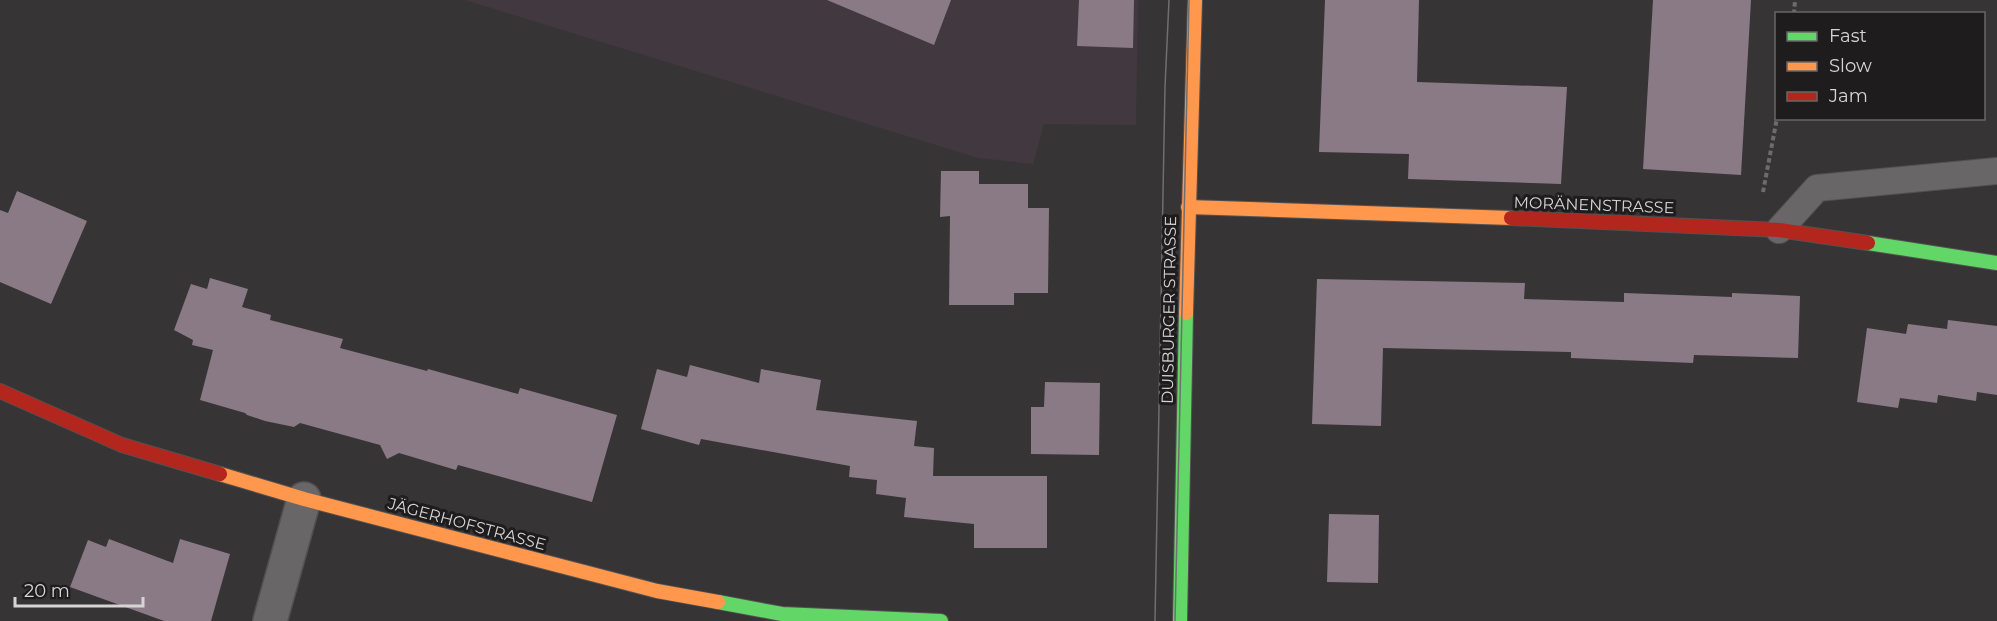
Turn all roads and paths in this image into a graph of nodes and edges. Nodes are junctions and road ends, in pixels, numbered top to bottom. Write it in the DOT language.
graph roads {
  1 [pos="1195,0"];
  2 [pos="1777,120"];
  3 [pos="1997,171"];
  4 [pos="1188,207"];
  5 [pos="1767,229"];
  6 [pos="1997,263"];
  7 [pos="0,391"];
  8 [pos="304,499"];
  9 [pos="270,621"];
  10 [pos="941,621"];
  11 [pos="1179,621"];
  1 -- 4 [label="street, DUISBURGER STRASSE"];
  2 -- 5 [label="path"];
  3 -- 5 [label="lane"];
  4 -- 5 [label="street, MORÄNENSTRASSE"];
  4 -- 11 [label="street, DUISBURGER STRASSE"];
  5 -- 6 [label="street, MORÄNENSTRASSE"];
  7 -- 8 [label="street, JÄGERHOFSTRASSE"];
  8 -- 9 [label="street"];
  8 -- 10 [label="street, JÄGERHOFSTRASSE"];
}
